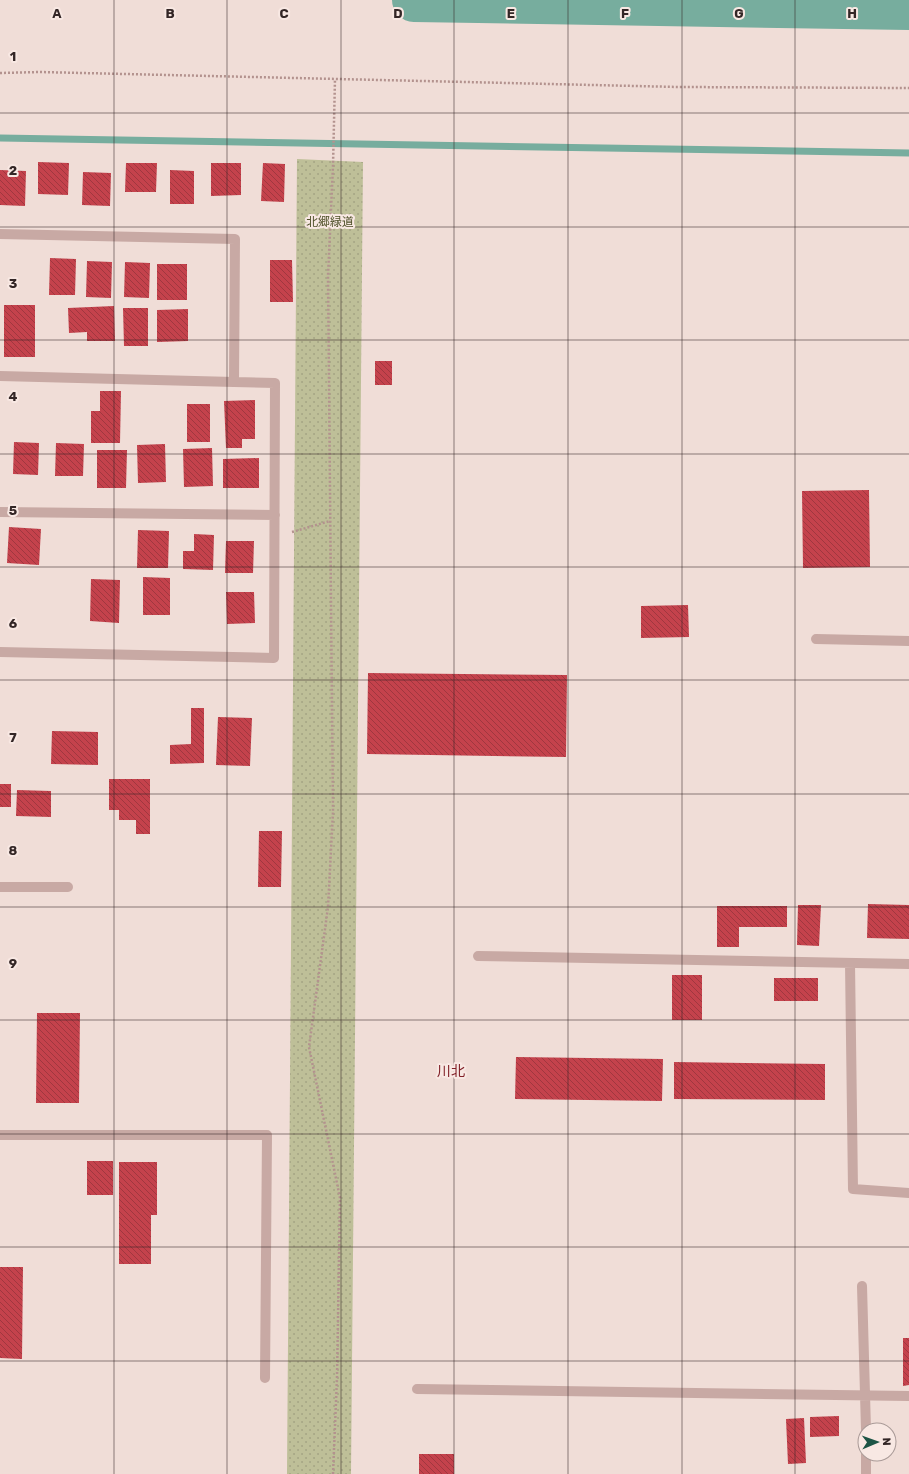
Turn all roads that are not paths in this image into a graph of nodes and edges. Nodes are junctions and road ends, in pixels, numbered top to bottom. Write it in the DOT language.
graph roads {
  1 [pos="0,234"];
  2 [pos="0,376"];
  3 [pos="234,382"];
  4 [pos="0,512"];
  5 [pos="275,515"];
  6 [pos="816,639"];
  7 [pos="909,642"];
  8 [pos="0,652"];
  9 [pos="0,887"];
  10 [pos="68,887"];
  11 [pos="478,956"];
  12 [pos="850,963"];
  13 [pos="909,964"];
  14 [pos="0,1135"];
  15 [pos="909,1193"];
  16 [pos="862,1286"];
  17 [pos="265,1378"];
  18 [pos="417,1389"];
  19 [pos="865,1395"];
  20 [pos="909,1396"];
  21 [pos="866,1422"];
  22 [pos="866,1462"];
  23 [pos="866,1474"];
  1 -- 3 [label="street"];
  2 -- 3 [label="street"];
  3 -- 5 [label="street"];
  4 -- 5 [label="street"];
  5 -- 8 [label="street"];
  6 -- 7 [label="street"];
  9 -- 10 [label="street"];
  11 -- 12 [label="street"];
  12 -- 13 [label="street"];
  12 -- 15 [label="street"];
  14 -- 17 [label="street"];
  16 -- 19 [label="street"];
  18 -- 19 [label="street"];
  19 -- 20 [label="street"];
  19 -- 21 [label="street"];
  22 -- 23 [label="street"];
}
